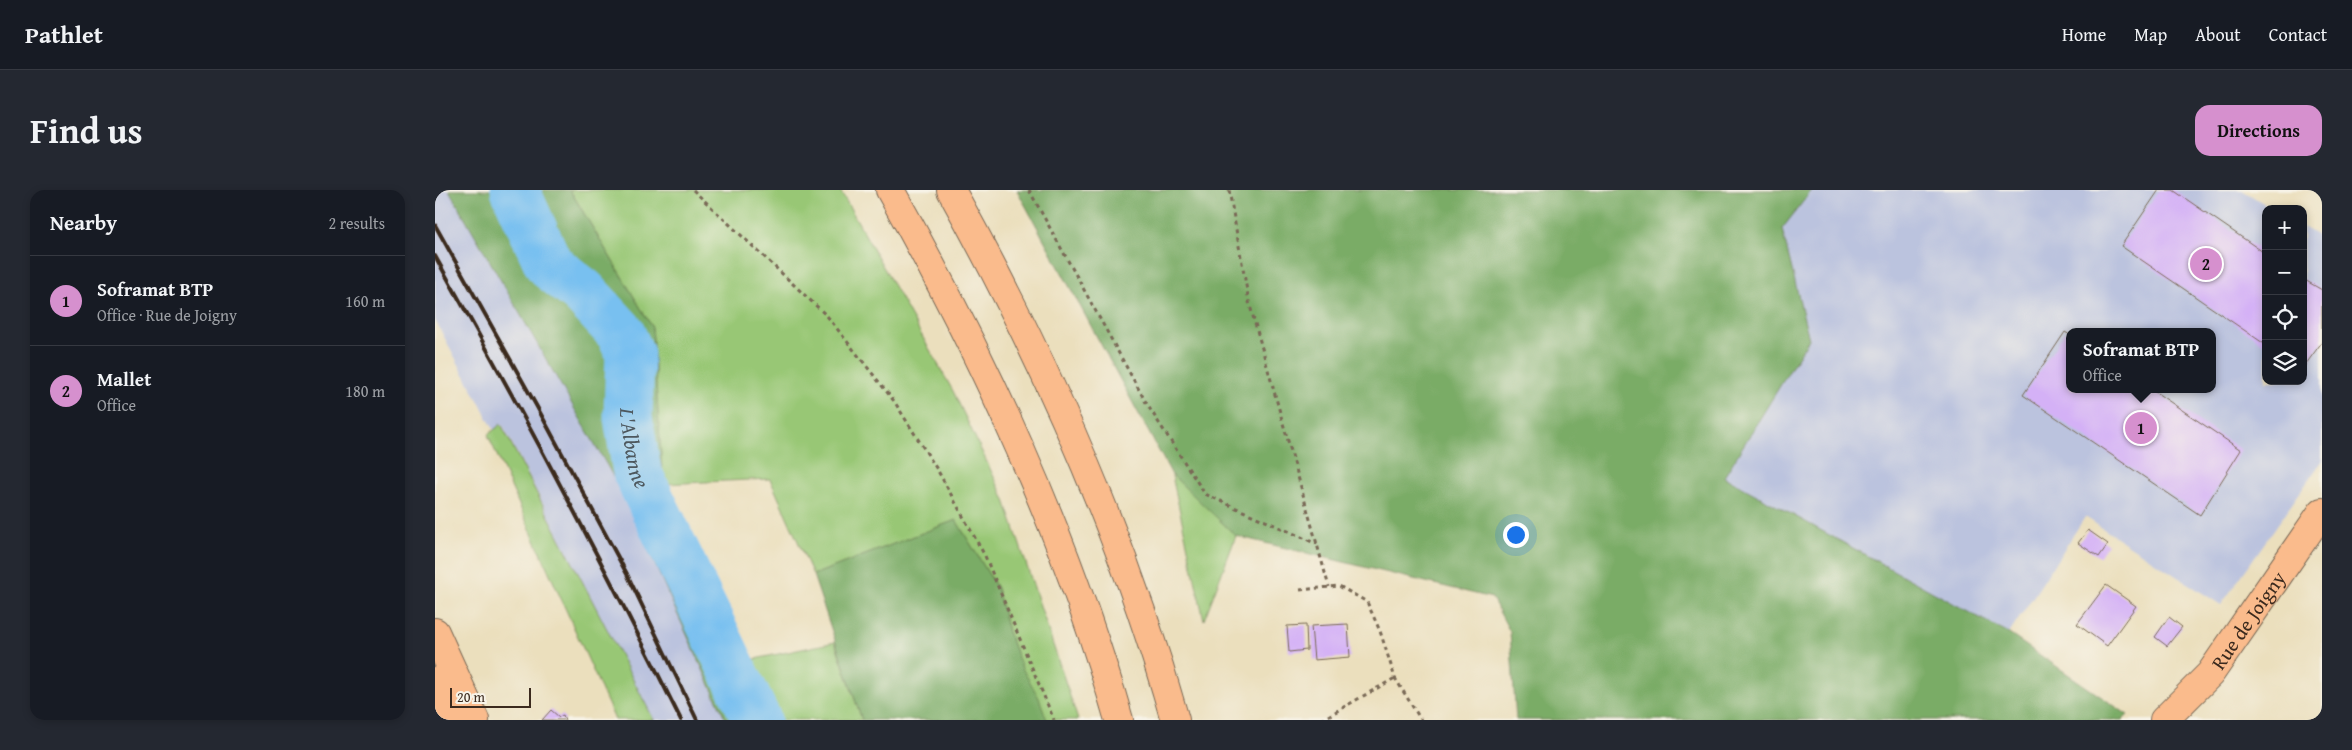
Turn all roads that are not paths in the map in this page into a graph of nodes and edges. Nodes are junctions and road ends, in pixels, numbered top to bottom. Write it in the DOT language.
graph roads {
  1 [pos="890,190"];
  2 [pos="951,190"];
  3 [pos="2322,512"];
  4 [pos="435,632"];
  5 [pos="435,681"];
  6 [pos="454,720"];
  7 [pos="475,720"];
  8 [pos="1119,720"];
  9 [pos="1175,720"];
  10 [pos="2164,720"];
  1 -- 8 [label="main road"];
  2 -- 9 [label="main road"];
  3 -- 10 [label="main road, Rue de Joigny"];
  4 -- 7 [label="main road"];
  5 -- 6 [label="main road"];
}
